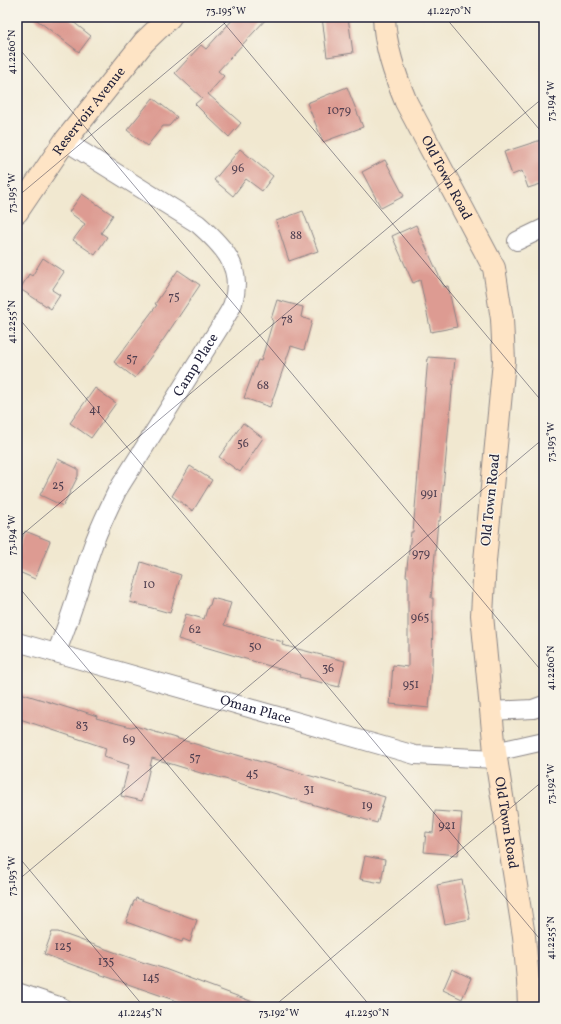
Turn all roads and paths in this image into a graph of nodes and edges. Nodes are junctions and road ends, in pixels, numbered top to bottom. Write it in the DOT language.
graph roads {
  1 [pos="170,17"];
  2 [pos="384,17"];
  3 [pos="65,141"];
  4 [pos="17,212"];
  5 [pos="544,228"];
  6 [pos="517,241"];
  7 [pos="17,642"];
  8 [pos="56,653"];
  9 [pos="544,705"];
  10 [pos="490,711"];
  11 [pos="544,741"];
  12 [pos="496,755"];
  13 [pos="17,992"];
  14 [pos="62,1007"];
  15 [pos="529,1007"];
  1 -- 3 [label="main road, Reservoir Avenue"];
  2 -- 10 [label="main road, Old Town Road"];
  3 -- 4 [label="main road, Reservoir Avenue"];
  3 -- 8 [label="street, Camp Place"];
  5 -- 6 [label="street"];
  7 -- 8 [label="street, Oman Place"];
  8 -- 12 [label="street, Oman Place"];
  9 -- 10 [label="street"];
  10 -- 12 [label="main road, Old Town Road"];
  11 -- 12 [label="street, Oman Place"];
  12 -- 15 [label="main road, Old Town Road"];
  13 -- 14 [label="street"];
}
